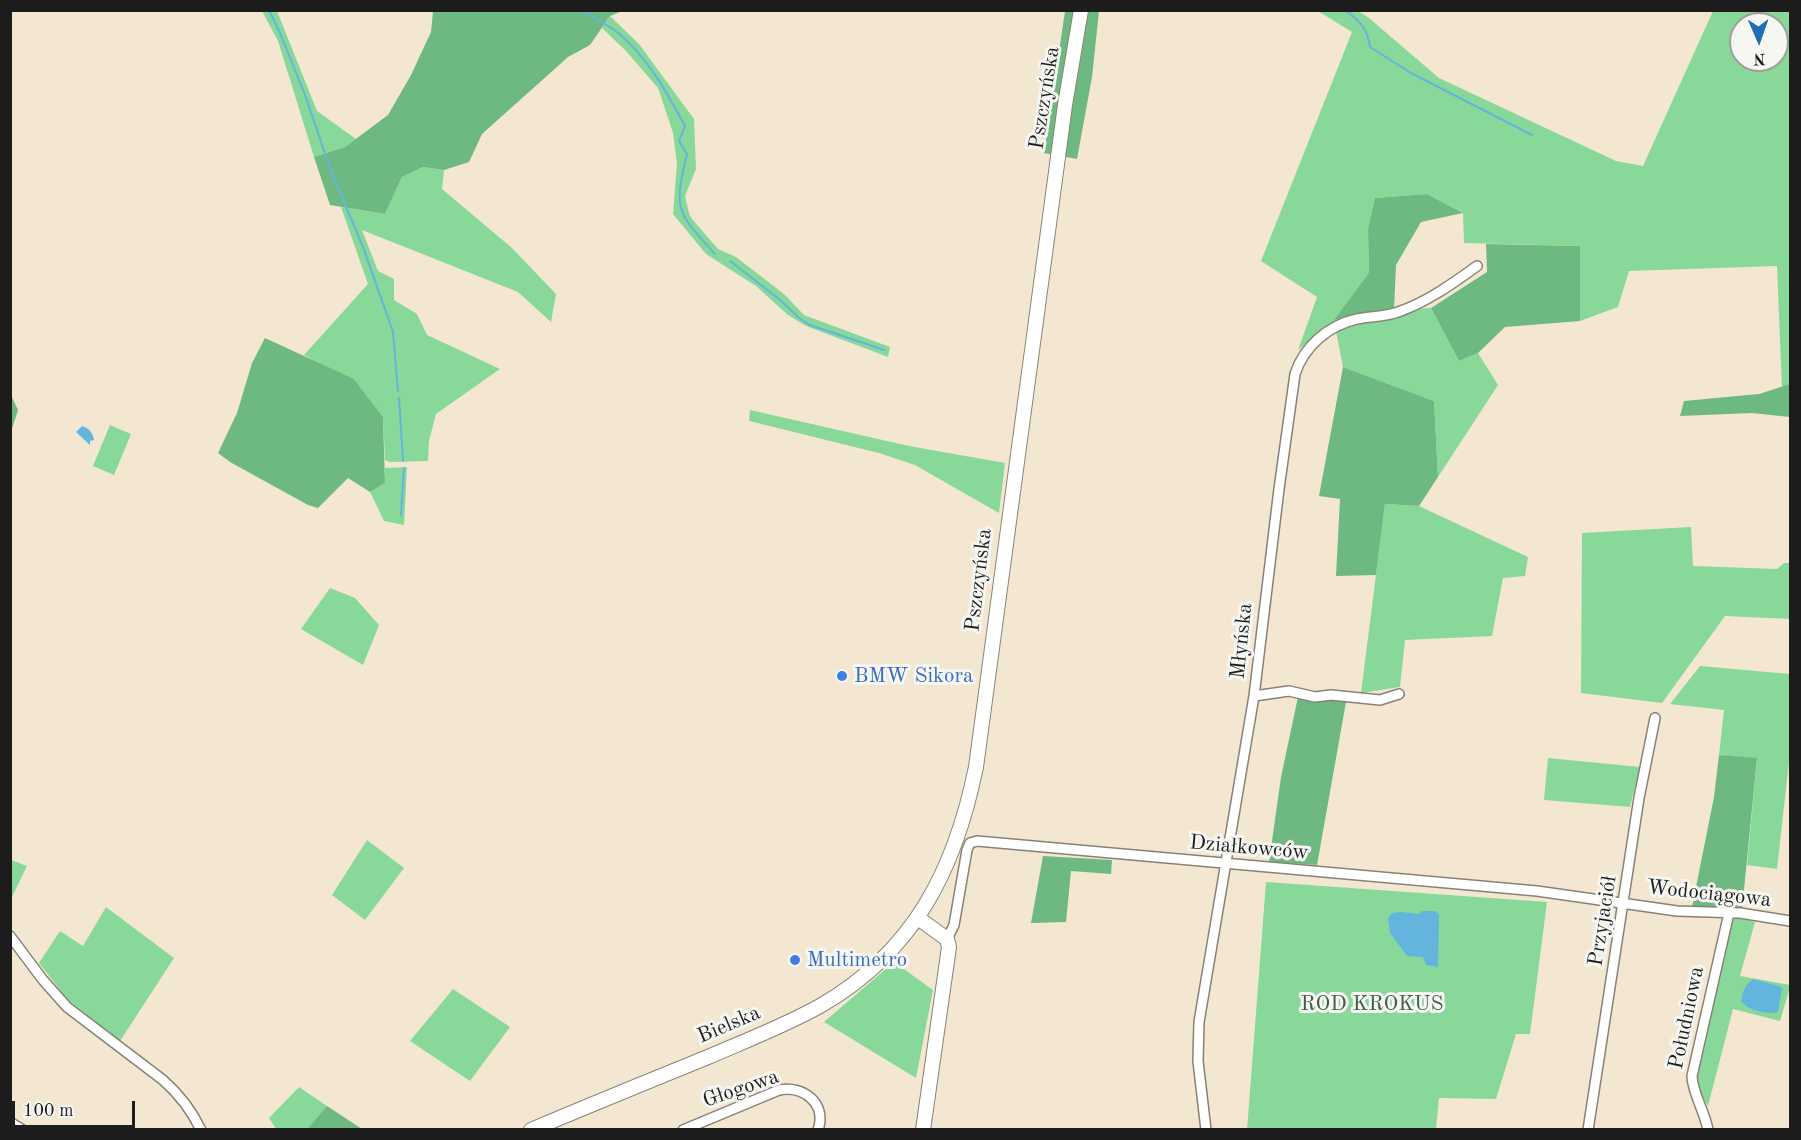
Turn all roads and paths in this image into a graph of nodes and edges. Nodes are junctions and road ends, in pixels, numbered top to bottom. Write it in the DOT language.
graph roads {
  1 [pos="1081,10"];
  2 [pos="1477,266"];
  3 [pos="1399,694"];
  4 [pos="1254,696"];
  5 [pos="1655,718"];
  6 [pos="1225,864"];
  7 [pos="1625,903"];
  8 [pos="1729,913"];
  9 [pos="918,918"];
  10 [pos="1791,921"];
  11 [pos="10,936"];
  12 [pos="947,939"];
  13 [pos="10,1122"];
  14 [pos="23,1130"];
  15 [pos="201,1130"];
  16 [pos="531,1130"];
  17 [pos="683,1130"];
  18 [pos="818,1130"];
  19 [pos="923,1130"];
  20 [pos="1206,1130"];
  21 [pos="1588,1130"];
  22 [pos="1708,1130"];
  1 -- 9 [label="main road, Pszczyńska"];
  2 -- 4 [label="street, Młyńska"];
  3 -- 4 [label="street"];
  4 -- 6 [label="street, Młyńska"];
  5 -- 7 [label="street, Przyjaciół"];
  6 -- 7 [label="street, Działkowców"];
  6 -- 12 [label="street, Działkowców"];
  6 -- 20 [label="street, Młyńska"];
  7 -- 8 [label="street, Wodociągowa"];
  7 -- 21 [label="street, Przyjaciół"];
  8 -- 10 [label="street, Wodociągowa"];
  8 -- 22 [label="street, Południowa"];
  9 -- 12 [label="main road"];
  9 -- 16 [label="main road, Bielska"];
  11 -- 15 [label="street"];
  12 -- 19 [label="main road"];
  13 -- 14 [label="street"];
  17 -- 18 [label="street, Głogowa"];
}
